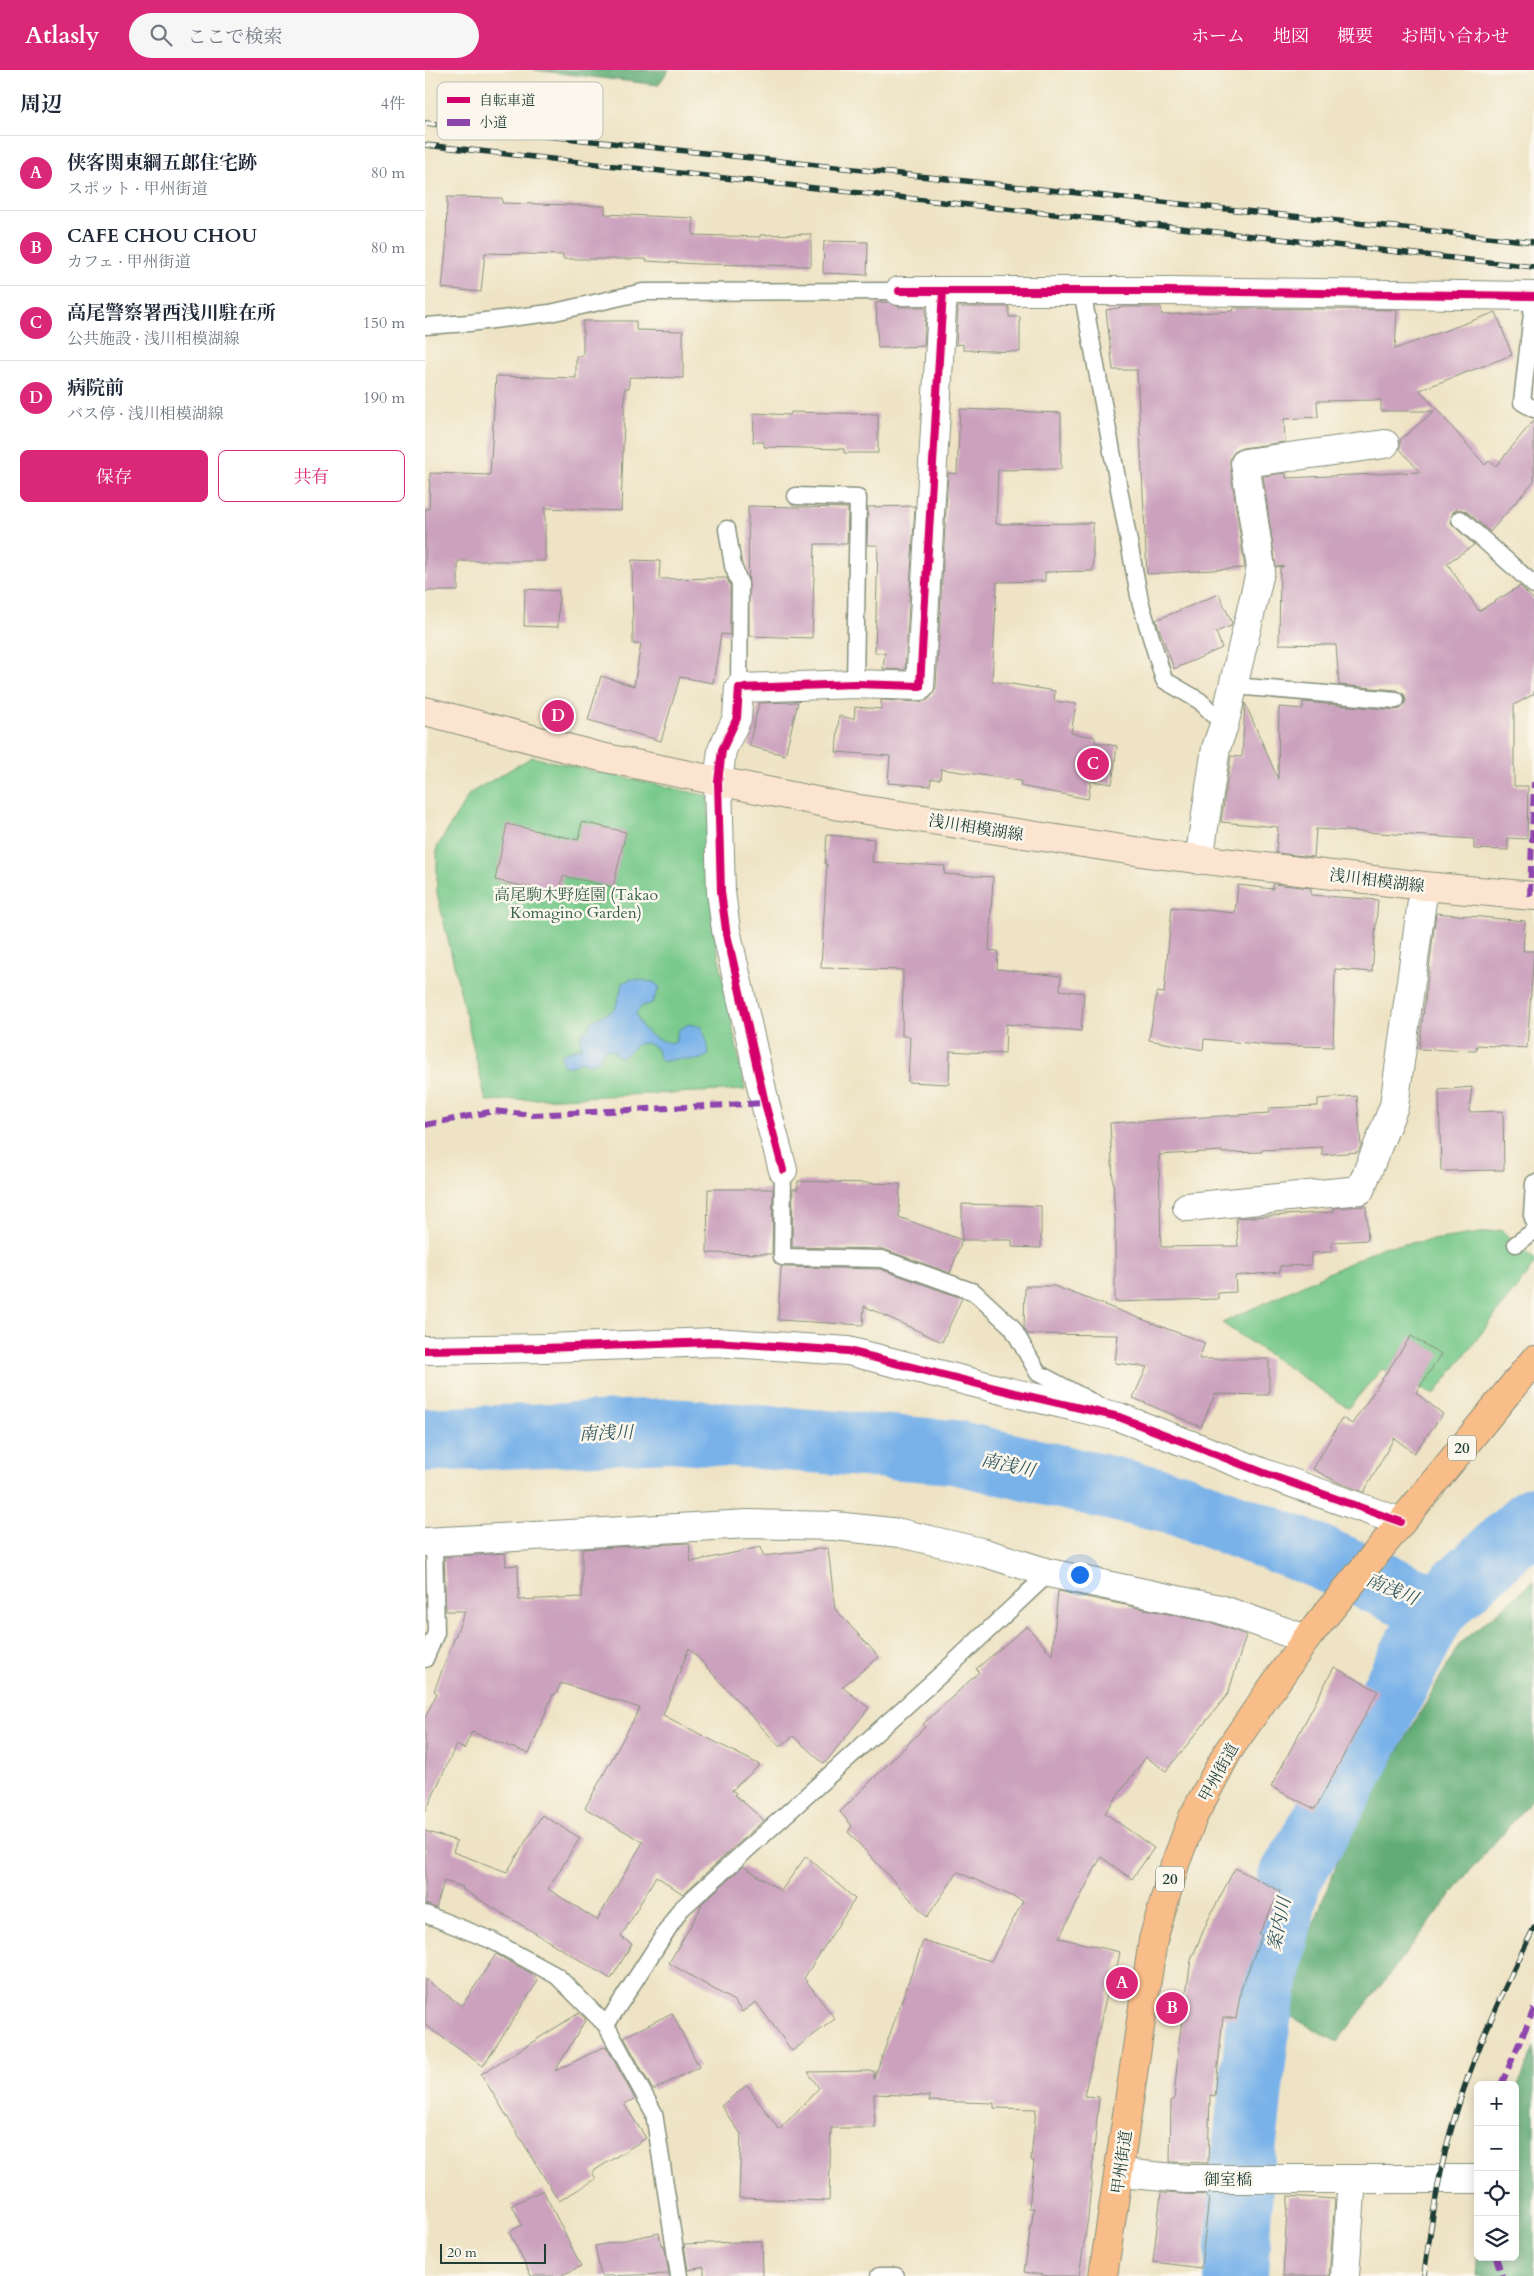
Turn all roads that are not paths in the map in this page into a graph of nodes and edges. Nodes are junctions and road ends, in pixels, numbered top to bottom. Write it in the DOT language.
graph roads {
  1 [pos="1081,290"];
  2 [pos="899,291"];
  3 [pos="943,291"];
  4 [pos="1534,296"];
  5 [pos="425,326"];
  6 [pos="1534,409"];
  7 [pos="1385,444"];
  8 [pos="796,496"];
  9 [pos="1459,518"];
  10 [pos="727,528"];
  11 [pos="1534,585"];
  12 [pos="855,684"];
  13 [pos="1234,686"];
  14 [pos="739,688"];
  15 [pos="1396,700"];
  16 [pos="425,711"];
  17 [pos="1224,726"];
  18 [pos="718,782"];
  19 [pos="1199,860"];
  20 [pos="1424,886"];
  21 [pos="1534,896"];
  22 [pos="783,1170"];
  23 [pos="1534,1183"];
  24 [pos="1187,1207"];
  25 [pos="1534,1221"];
  26 [pos="1534,1231"];
  27 [pos="1516,1244"];
  28 [pos="425,1350"];
  29 [pos="1534,1360"];
  30 [pos="1119,1416"];
  31 [pos="1396,1529"];
  32 [pos="429,1542"];
  33 [pos="1049,1573"];
  34 [pos="1313,1631"];
  35 [pos="425,1659"];
  36 [pos="425,1914"];
  37 [pos="606,2025"];
  38 [pos="1120,2173"];
  39 [pos="1352,2179"];
  40 [pos="1474,2179"];
  41 [pos="679,2276"];
  42 [pos="879,2276"];
  43 [pos="896,2276"];
  44 [pos="1103,2276"];
  45 [pos="1345,2276"];
  1 -- 3 [label="street"];
  1 -- 4 [label="street"];
  1 -- 17 [label="lane"];
  2 -- 3 [label="street"];
  2 -- 5 [label="lane"];
  3 -- 12 [label="street"];
  4 -- 6 [label="lane"];
  7 -- 13 [label="street"];
  8 -- 12 [label="lane"];
  9 -- 11 [label="lane"];
  10 -- 14 [label="lane"];
  12 -- 14 [label="street"];
  13 -- 15 [label="lane"];
  13 -- 17 [label="street"];
  14 -- 18 [label="street"];
  16 -- 18 [label="main road, 浅川相模湖線"];
  17 -- 19 [label="street"];
  18 -- 19 [label="main road, 浅川相模湖線"];
  18 -- 22 [label="street"];
  19 -- 20 [label="main road, 浅川相模湖線"];
  20 -- 21 [label="main road, 浅川相模湖線"];
  20 -- 24 [label="street"];
  22 -- 30 [label="lane"];
  23 -- 25 [label="lane"];
  26 -- 27 [label="lane"];
  28 -- 30 [label="street"];
  29 -- 31 [label="highway, 甲州街道 / 20"];
  30 -- 31 [label="street"];
  31 -- 34 [label="highway, 甲州街道 / 20"];
  32 -- 33 [label="street"];
  32 -- 35 [label="lane"];
  33 -- 34 [label="street"];
  33 -- 37 [label="lane"];
  34 -- 38 [label="highway, 甲州街道 / 20"];
  36 -- 37 [label="lane"];
  37 -- 41 [label="lane"];
  38 -- 39 [label="street, 御室橋"];
  38 -- 44 [label="highway, 甲州街道 / 20"];
  39 -- 40 [label="street, 御室橋"];
  39 -- 45 [label="street"];
  42 -- 43 [label="lane"];
}
